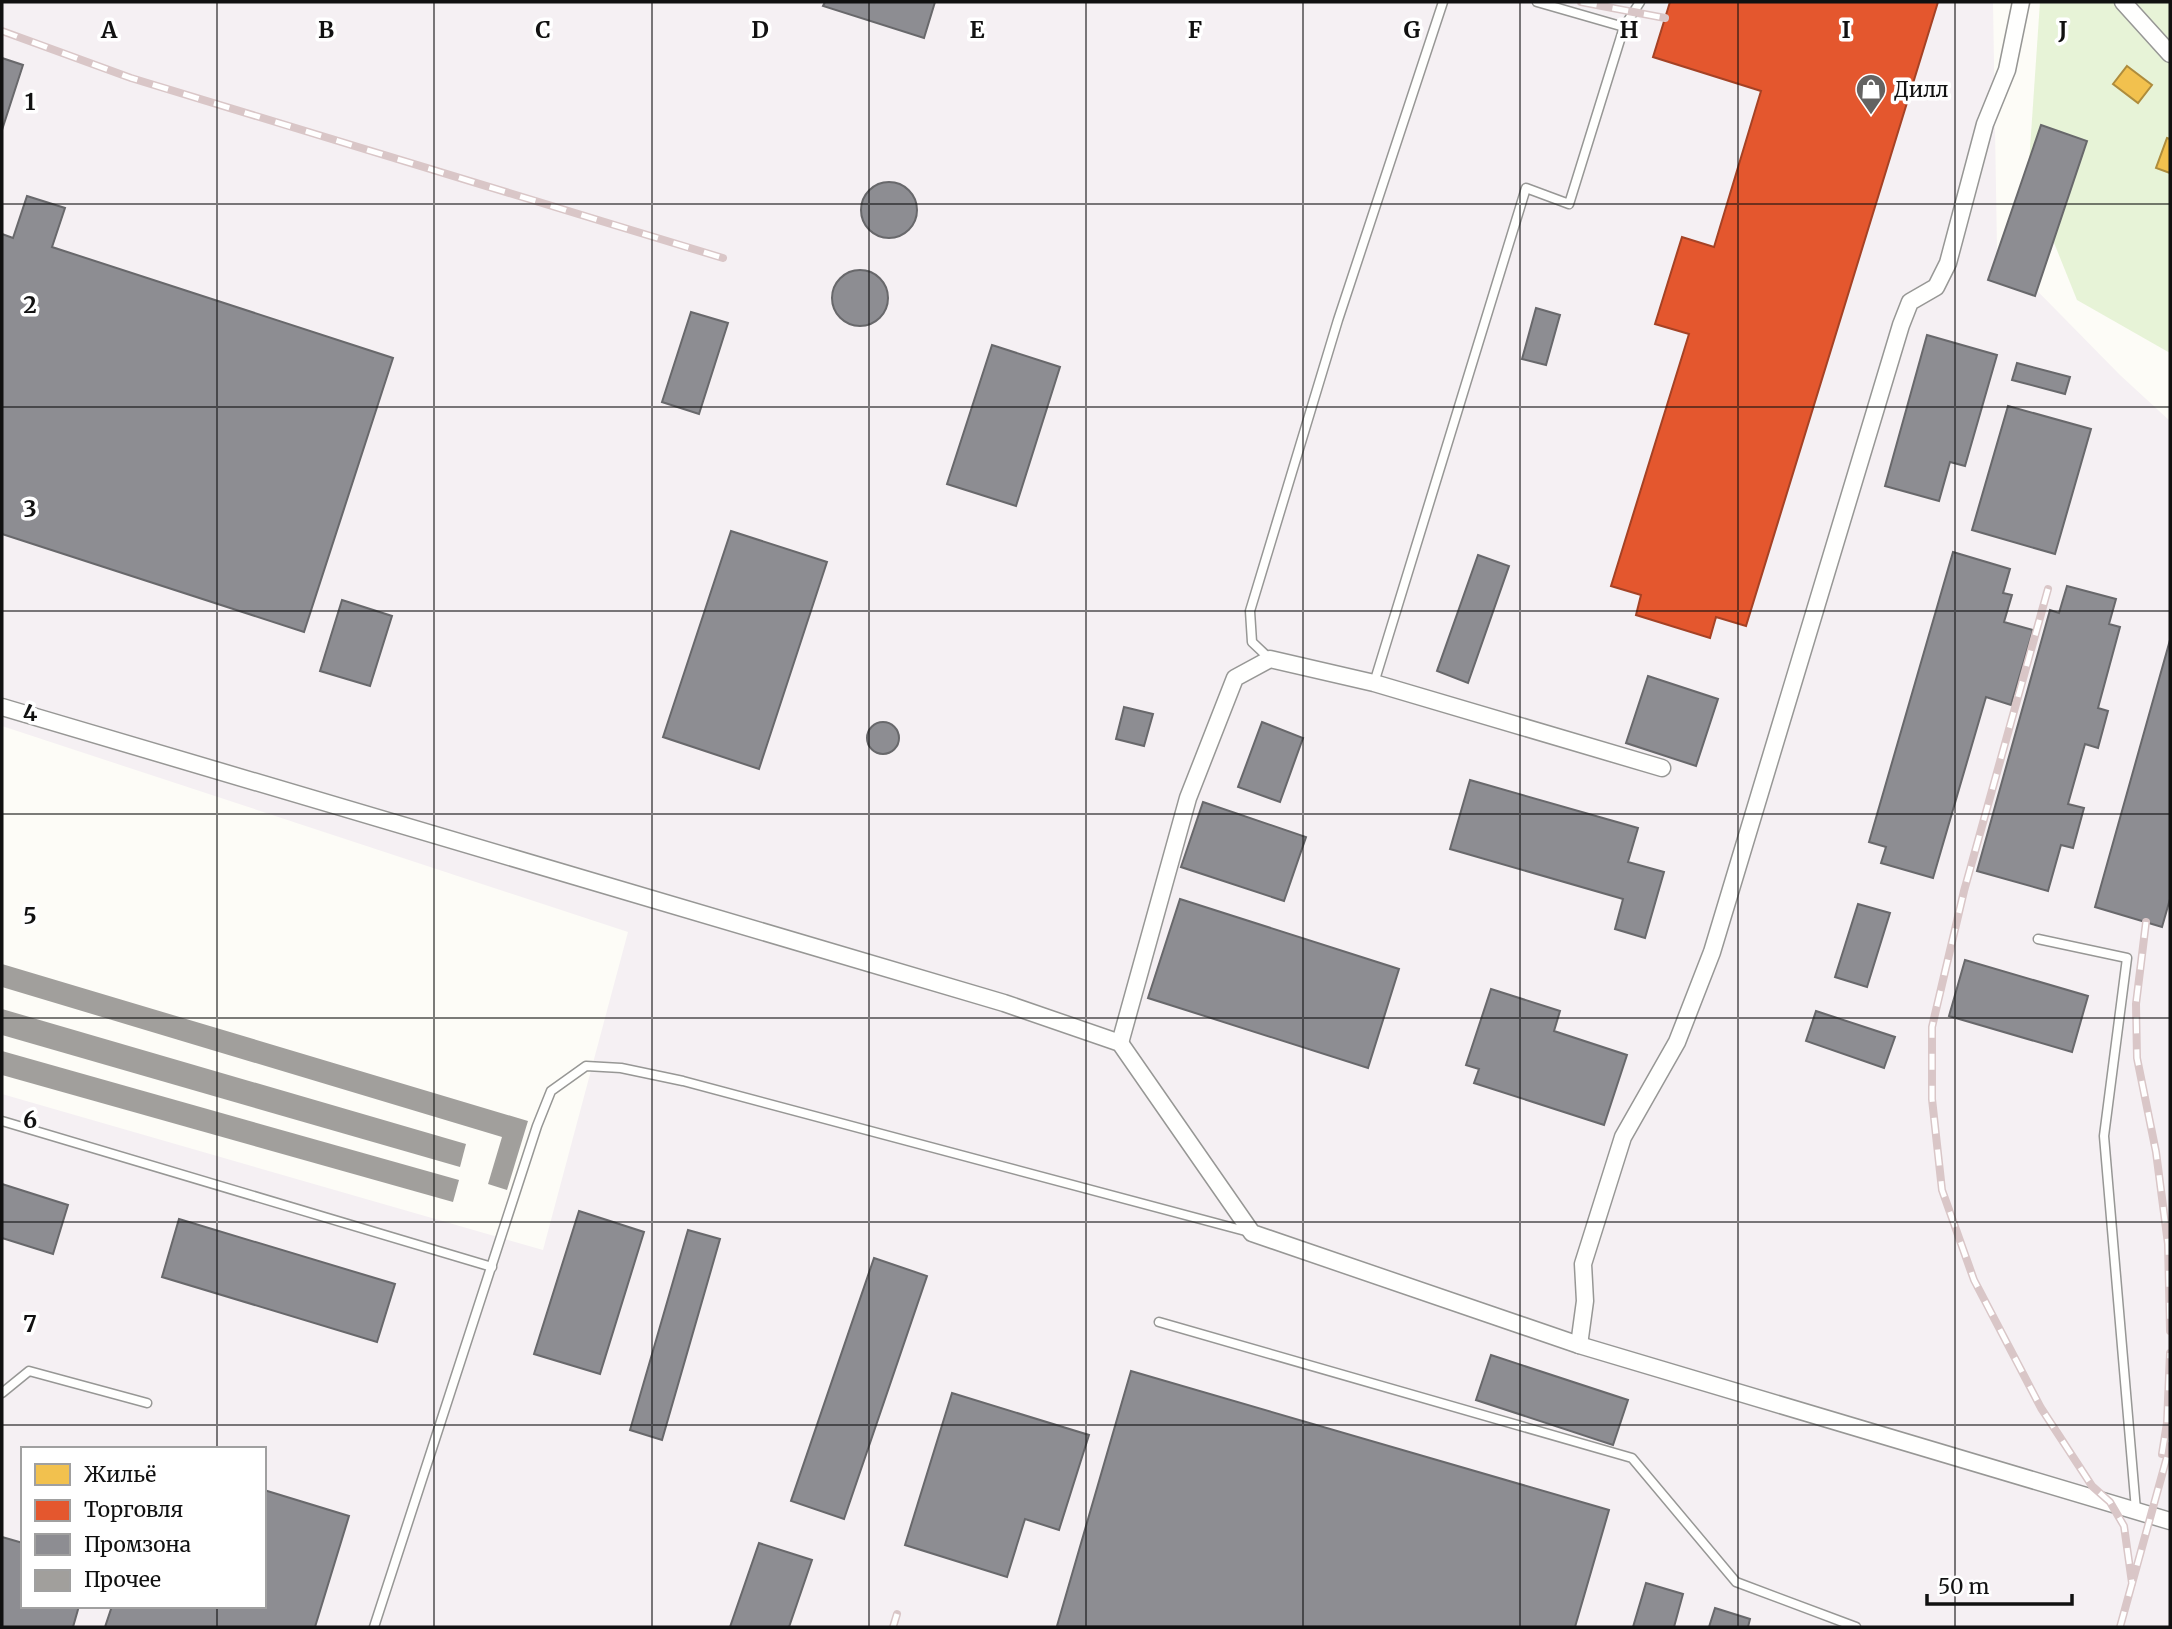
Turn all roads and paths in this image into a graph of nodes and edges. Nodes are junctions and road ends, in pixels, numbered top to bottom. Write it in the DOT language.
graph roads {
  1 [pos="1443,2"];
  2 [pos="1537,2"];
  3 [pos="1640,2"];
  4 [pos="2123,2"];
  5 [pos="2019,3"];
  6 [pos="1624,27"];
  7 [pos="2170,54"];
  8 [pos="1270,659"];
  9 [pos="1374,683"];
  10 [pos="2,707"];
  11 [pos="1662,768"];
  12 [pos="2038,939"];
  13 [pos="1120,1043"];
  14 [pos="2,1121"];
  15 [pos="1252,1233"];
  16 [pos="492,1267"];
  17 [pos="1159,1322"];
  18 [pos="1579,1345"];
  19 [pos="2,1393"];
  20 [pos="147,1403"];
  21 [pos="2136,1510"];
  22 [pos="2170,1521"];
  23 [pos="374,1627"];
  24 [pos="1856,1627"];
  1 -- 8 [label="lane"];
  2 -- 6 [label="lane"];
  3 -- 6 [label="lane"];
  4 -- 7 [label="street"];
  5 -- 18 [label="street"];
  6 -- 9 [label="lane"];
  8 -- 9 [label="street"];
  8 -- 13 [label="street"];
  9 -- 11 [label="street"];
  10 -- 13 [label="street"];
  12 -- 21 [label="lane"];
  13 -- 15 [label="street"];
  14 -- 16 [label="lane"];
  15 -- 16 [label="lane"];
  15 -- 18 [label="street"];
  16 -- 23 [label="lane"];
  17 -- 24 [label="lane"];
  18 -- 21 [label="street"];
  19 -- 20 [label="lane"];
  21 -- 22 [label="street"];
}
